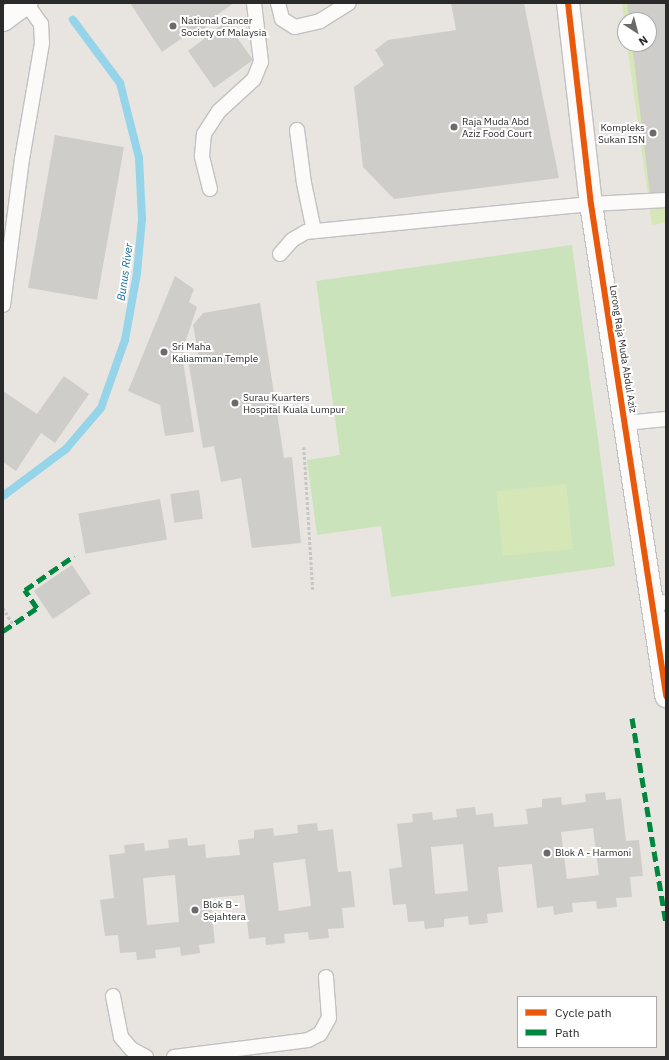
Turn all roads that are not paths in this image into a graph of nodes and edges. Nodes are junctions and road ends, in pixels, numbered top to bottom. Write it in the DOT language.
graph roads {
  1 [pos="26,3"];
  2 [pos="254,3"];
  3 [pos="278,3"];
  4 [pos="349,3"];
  5 [pos="568,3"];
  6 [pos="3,20"];
  7 [pos="297,130"];
  8 [pos="210,189"];
  9 [pos="666,200"];
  10 [pos="591,204"];
  11 [pos="314,231"];
  12 [pos="280,254"];
  13 [pos="3,305"];
  14 [pos="666,419"];
  15 [pos="625,423"];
  16 [pos="659,603"];
  17 [pos="666,696"];
  18 [pos="326,977"];
  19 [pos="113,996"];
  20 [pos="146,1057"];
  21 [pos="174,1057"];
  1 -- 6 [label="street"];
  1 -- 13 [label="lane"];
  2 -- 8 [label="lane"];
  3 -- 4 [label="lane"];
  5 -- 10 [label="street, Lorong Raja Muda Abdul Aziz"];
  7 -- 11 [label="lane"];
  9 -- 10 [label="lane"];
  10 -- 11 [label="lane"];
  10 -- 15 [label="street, Lorong Raja Muda Abdul Aziz"];
  11 -- 12 [label="lane"];
  14 -- 15 [label="lane"];
  15 -- 16 [label="street, Lorong Raja Muda Abdul Aziz"];
  16 -- 17 [label="street, Lorong Raja Muda Abdul Aziz"];
  18 -- 21 [label="lane"];
  19 -- 20 [label="lane"];
}
